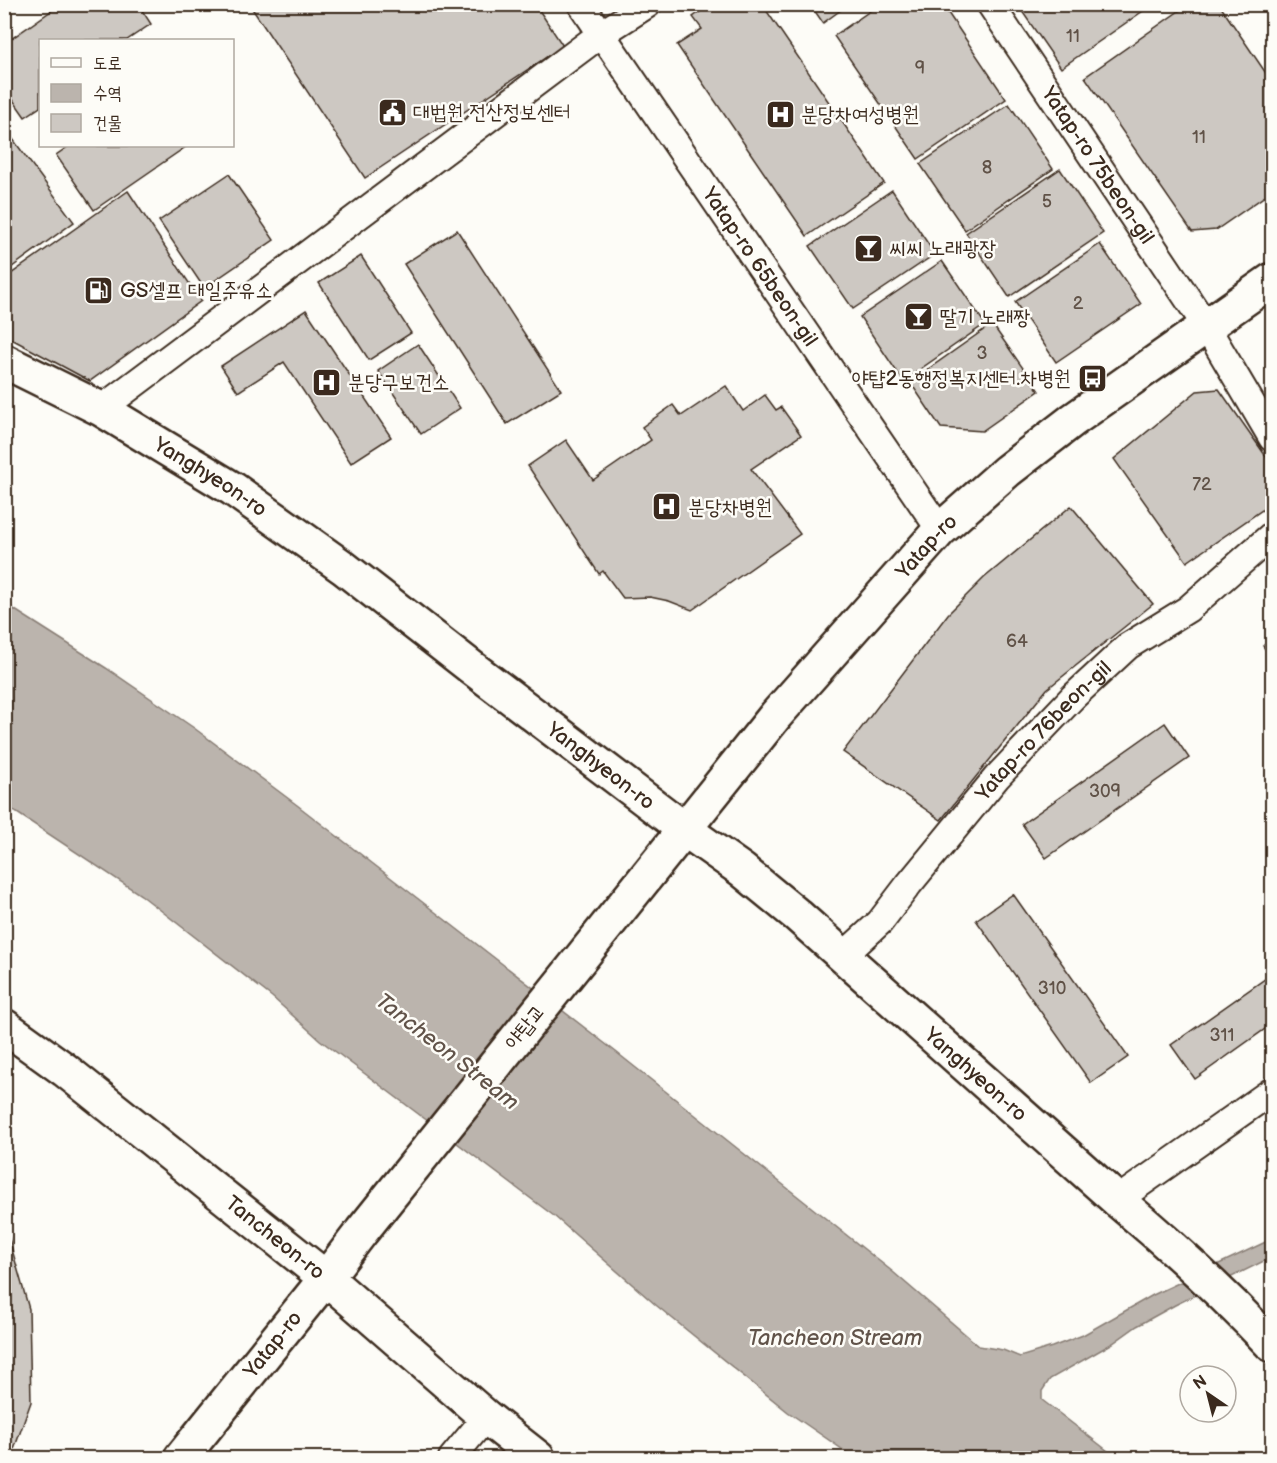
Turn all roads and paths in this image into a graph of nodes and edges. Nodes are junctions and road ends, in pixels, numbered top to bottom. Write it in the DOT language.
graph roads {
  1 [pos="581,4"];
  2 [pos="648,4"];
  3 [pos="990,4"];
  4 [pos="601,34"];
  5 [pos="1272,280"];
  6 [pos="1206,326"];
  7 [pos="4,361"];
  8 [pos="101,409"];
  9 [pos="1272,438"];
  10 [pos="940,530"];
  11 [pos="1272,535"];
  12 [pos="684,829"];
  13 [pos="643,879"];
  14 [pos="843,956"];
  15 [pos="4,1026"];
  16 [pos="1272,1091"];
  17 [pos="1117,1200"];
  18 [pos="362,1231"];
  19 [pos="326,1278"];
  20 [pos="1272,1345"];
  21 [pos="486,1417"];
  22 [pos="181,1458"];
  23 [pos="452,1458"];
  24 [pos="538,1458"];
  1 -- 4 [label="street, Yatap-ro 65beon-gil"];
  2 -- 4 [label="street"];
  3 -- 6 [label="street, Yatap-ro 75beon-gil"];
  4 -- 8 [label="street"];
  4 -- 10 [label="street, Yatap-ro 65beon-gil"];
  5 -- 6 [label="main road, Yatap-ro"];
  6 -- 9 [label="street"];
  6 -- 10 [label="main road, Yatap-ro"];
  7 -- 8 [label="main road, Yanghyeon-ro"];
  8 -- 12 [label="main road, Yanghyeon-ro"];
  10 -- 12 [label="main road, Yatap-ro"];
  11 -- 14 [label="street, Yatap-ro 76beon-gil"];
  12 -- 13 [label="main road, Yatap-ro"];
  12 -- 14 [label="main road, Yanghyeon-ro"];
  13 -- 18 [label="main road, 야탑교"];
  14 -- 17 [label="main road, Yanghyeon-ro"];
  15 -- 19 [label="main road, Tancheon-ro"];
  16 -- 17 [label="street"];
  17 -- 20 [label="main road, Yanghyeon-ro"];
  18 -- 19 [label="main road, Yatap-ro"];
  19 -- 21 [label="main road, Tancheon-ro"];
  19 -- 22 [label="main road, Yatap-ro"];
  21 -- 23 [label="street"];
  21 -- 24 [label="main road, Tancheon-ro"];
}
